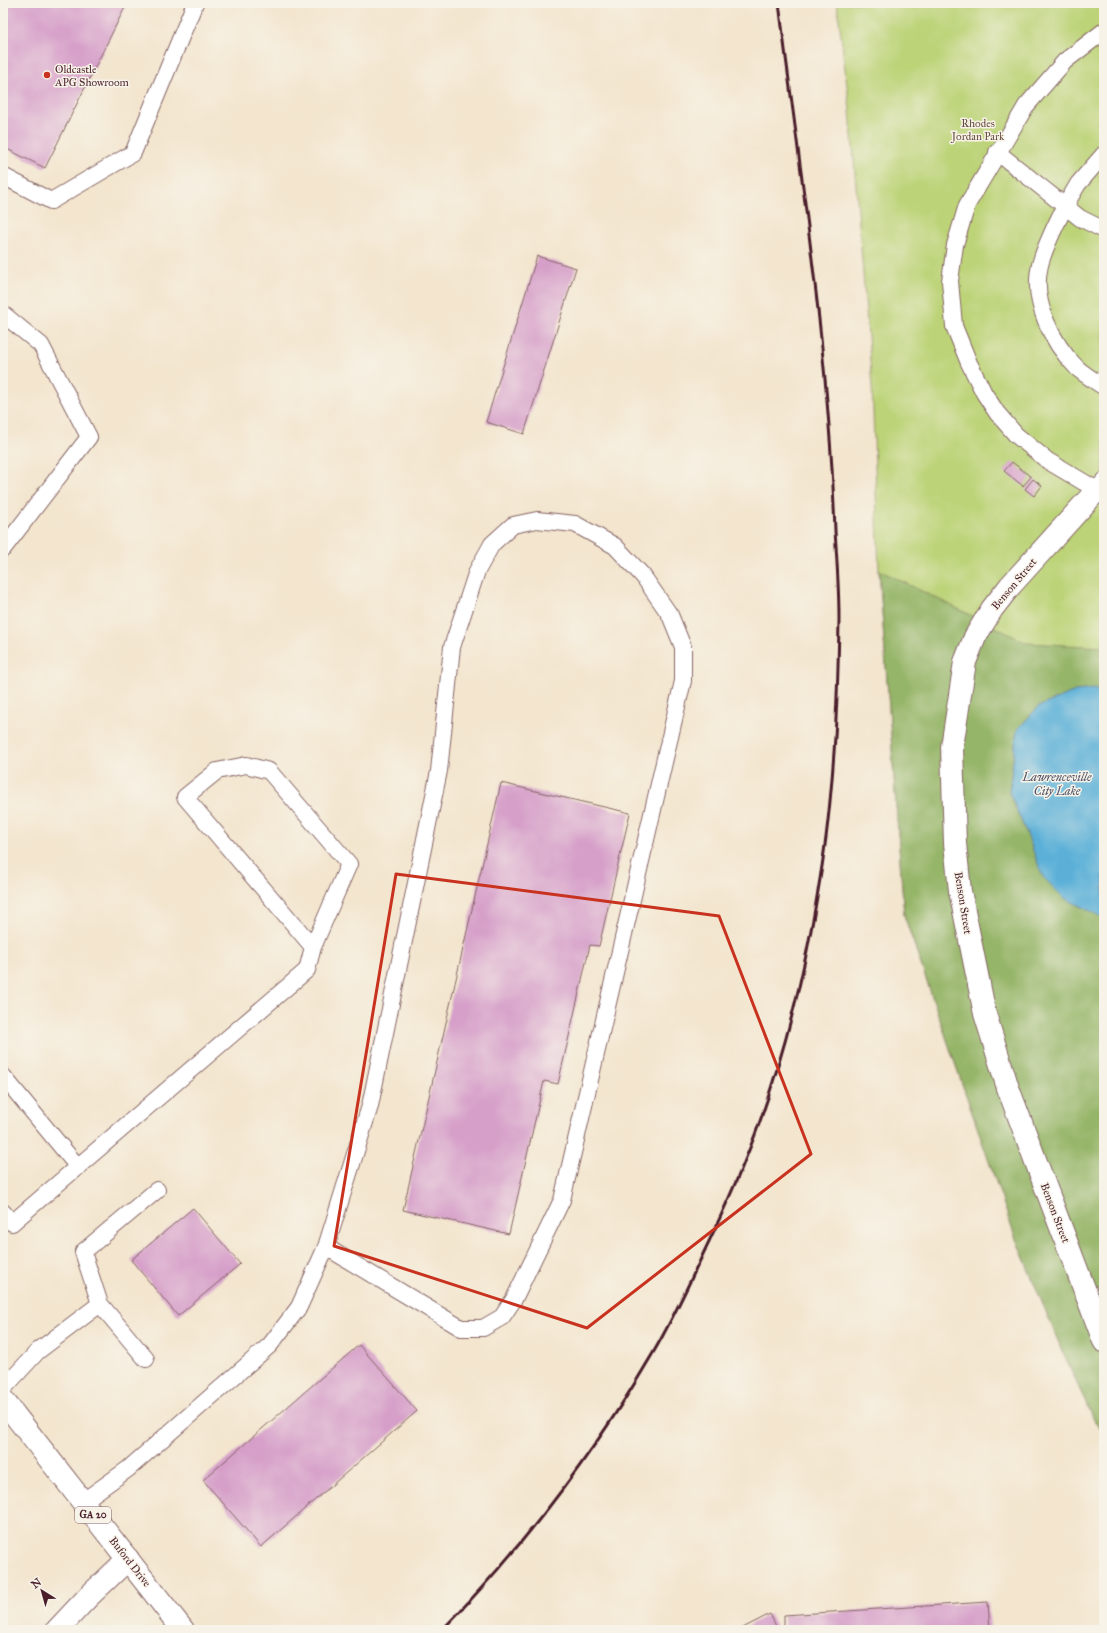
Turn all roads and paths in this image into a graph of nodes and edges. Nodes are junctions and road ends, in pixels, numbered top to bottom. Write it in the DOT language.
graph roads {
  1 [pos="195,3"];
  2 [pos="1104,31"];
  3 [pos="997,152"];
  4 [pos="1104,154"];
  5 [pos="3,176"];
  6 [pos="1065,206"];
  7 [pos="1104,230"];
  8 [pos="3,314"];
  9 [pos="1104,387"];
  10 [pos="1100,486"];
  11 [pos="3,549"];
  12 [pos="313,947"];
  13 [pos="3,1076"];
  14 [pos="78,1167"];
  15 [pos="157,1190"];
  16 [pos="3,1212"];
  17 [pos="326,1247"];
  18 [pos="100,1304"];
  19 [pos="1104,1341"];
  20 [pos="146,1359"];
  21 [pos="3,1389"];
  22 [pos="3,1400"];
  23 [pos="82,1502"];
  24 [pos="128,1559"];
  25 [pos="57,1630"];
  26 [pos="182,1630"];
  1 -- 5 [label="lane"];
  2 -- 3 [label="lane"];
  3 -- 6 [label="lane"];
  3 -- 10 [label="lane"];
  4 -- 6 [label="lane"];
  6 -- 7 [label="lane"];
  6 -- 9 [label="lane"];
  8 -- 11 [label="lane"];
  10 -- 19 [label="main road, Benson Street"];
  12 -- 12 [label="lane"];
  12 -- 14 [label="lane"];
  13 -- 14 [label="lane"];
  14 -- 16 [label="lane"];
  15 -- 18 [label="lane"];
  17 -- 17 [label="lane"];
  17 -- 23 [label="lane"];
  18 -- 20 [label="lane"];
  18 -- 21 [label="lane"];
  22 -- 23 [label="main road, Buford Drive / GA 20"];
  23 -- 24 [label="main road, Buford Drive / GA 20"];
  24 -- 25 [label="main road"];
  24 -- 26 [label="main road, Buford Drive / GA 20"];
}
